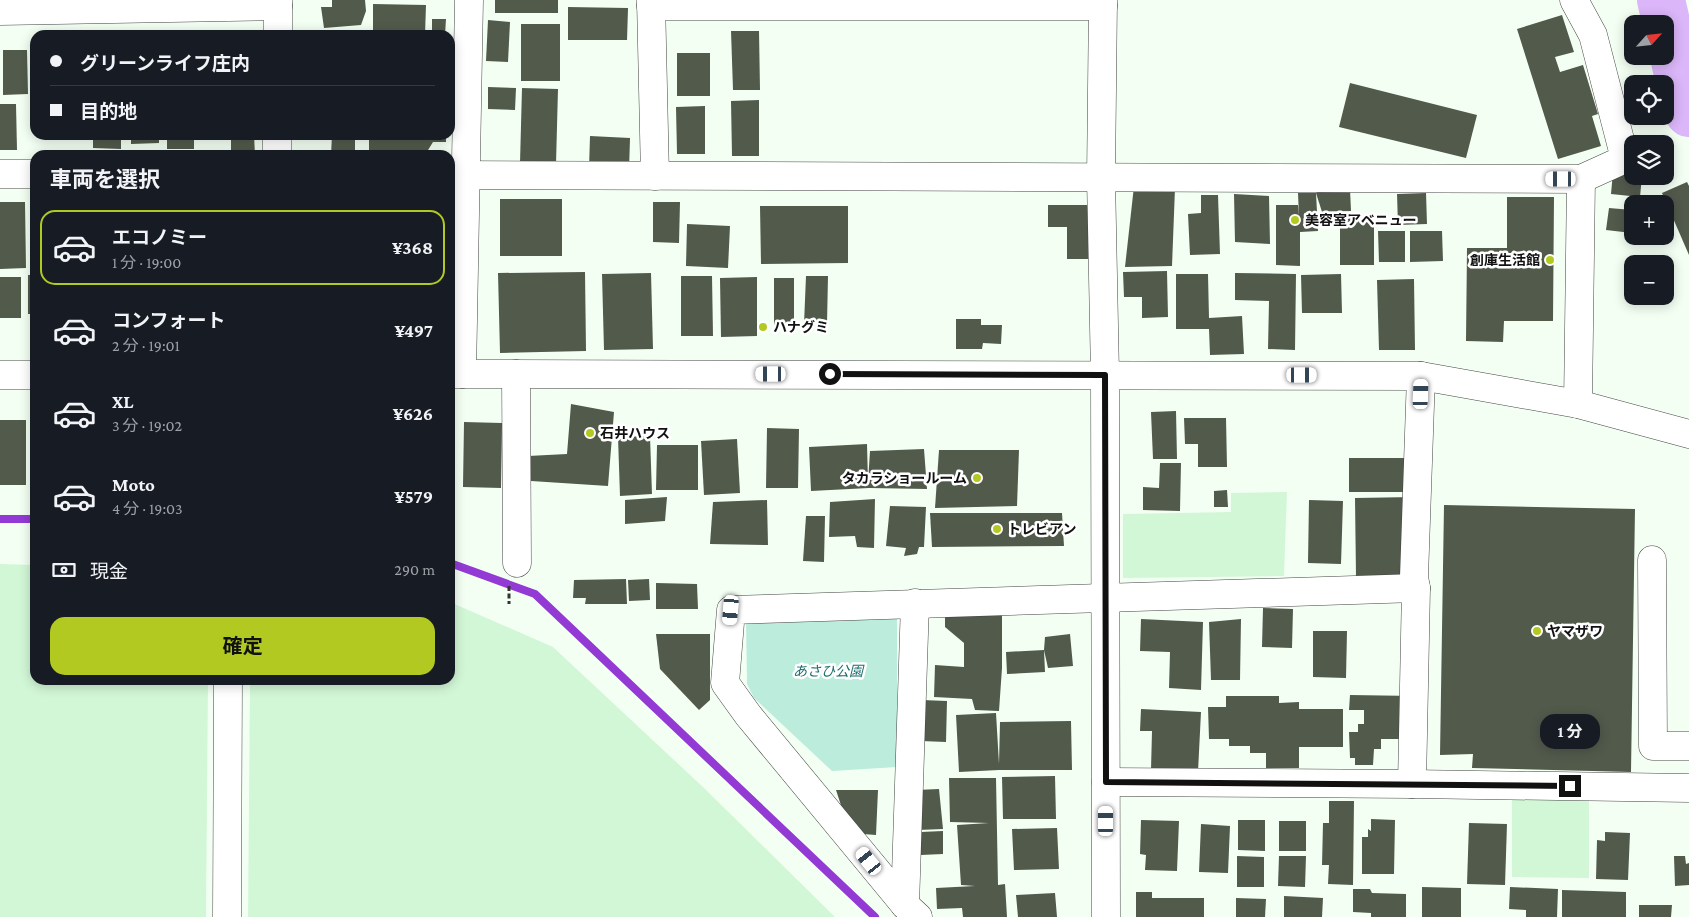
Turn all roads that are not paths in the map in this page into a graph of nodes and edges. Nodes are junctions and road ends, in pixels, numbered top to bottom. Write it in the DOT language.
graph roads {
  1 [pos="469,0"];
  2 [pos="1574,0"];
  3 [pos="278,3"];
  4 [pos="651,3"];
  5 [pos="1102,3"];
  6 [pos="0,11"];
  7 [pos="278,30"];
  8 [pos="0,174"];
  9 [pos="30,174"];
  10 [pos="458,175"];
  11 [pos="655,176"];
  12 [pos="1101,178"];
  13 [pos="1581,179"];
  14 [pos="456,374"];
  15 [pos="516,374"];
  16 [pos="0,375"];
  17 [pos="30,375"];
  18 [pos="1105,375"];
  19 [pos="1421,376"];
  20 [pos="1578,404"];
  21 [pos="1689,434"];
  22 [pos="1652,560"];
  23 [pos="518,563"];
  24 [pos="1416,588"];
  25 [pos="1105,597"];
  26 [pos="915,603"];
  27 [pos="228,685"];
  28 [pos="1689,746"];
  29 [pos="1106,782"];
  30 [pos="1412,784"];
  31 [pos="1689,788"];
  32 [pos="912,911"];
  33 [pos="227,917"];
  34 [pos="1106,917"];
  1 -- 10 [label="street"];
  2 -- 13 [label="street"];
  3 -- 6 [label="street"];
  3 -- 7 [label="street"];
  4 -- 5 [label="street"];
  4 -- 11 [label="street"];
  5 -- 12 [label="street"];
  8 -- 9 [label="street"];
  10 -- 11 [label="street"];
  10 -- 14 [label="street"];
  11 -- 12 [label="street"];
  12 -- 13 [label="street"];
  12 -- 18 [label="street"];
  13 -- 20 [label="street"];
  14 -- 15 [label="street"];
  15 -- 18 [label="street"];
  15 -- 23 [label="street"];
  16 -- 17 [label="street"];
  18 -- 19 [label="street"];
  18 -- 25 [label="street"];
  19 -- 20 [label="street"];
  19 -- 24 [label="street"];
  20 -- 21 [label="street"];
  22 -- 28 [label="street"];
  24 -- 25 [label="street"];
  24 -- 30 [label="street"];
  25 -- 26 [label="street"];
  25 -- 29 [label="street"];
  26 -- 32 [label="street"];
  26 -- 32 [label="street"];
  27 -- 33 [label="street"];
  29 -- 30 [label="street"];
  29 -- 34 [label="street"];
  30 -- 31 [label="street"];
}
